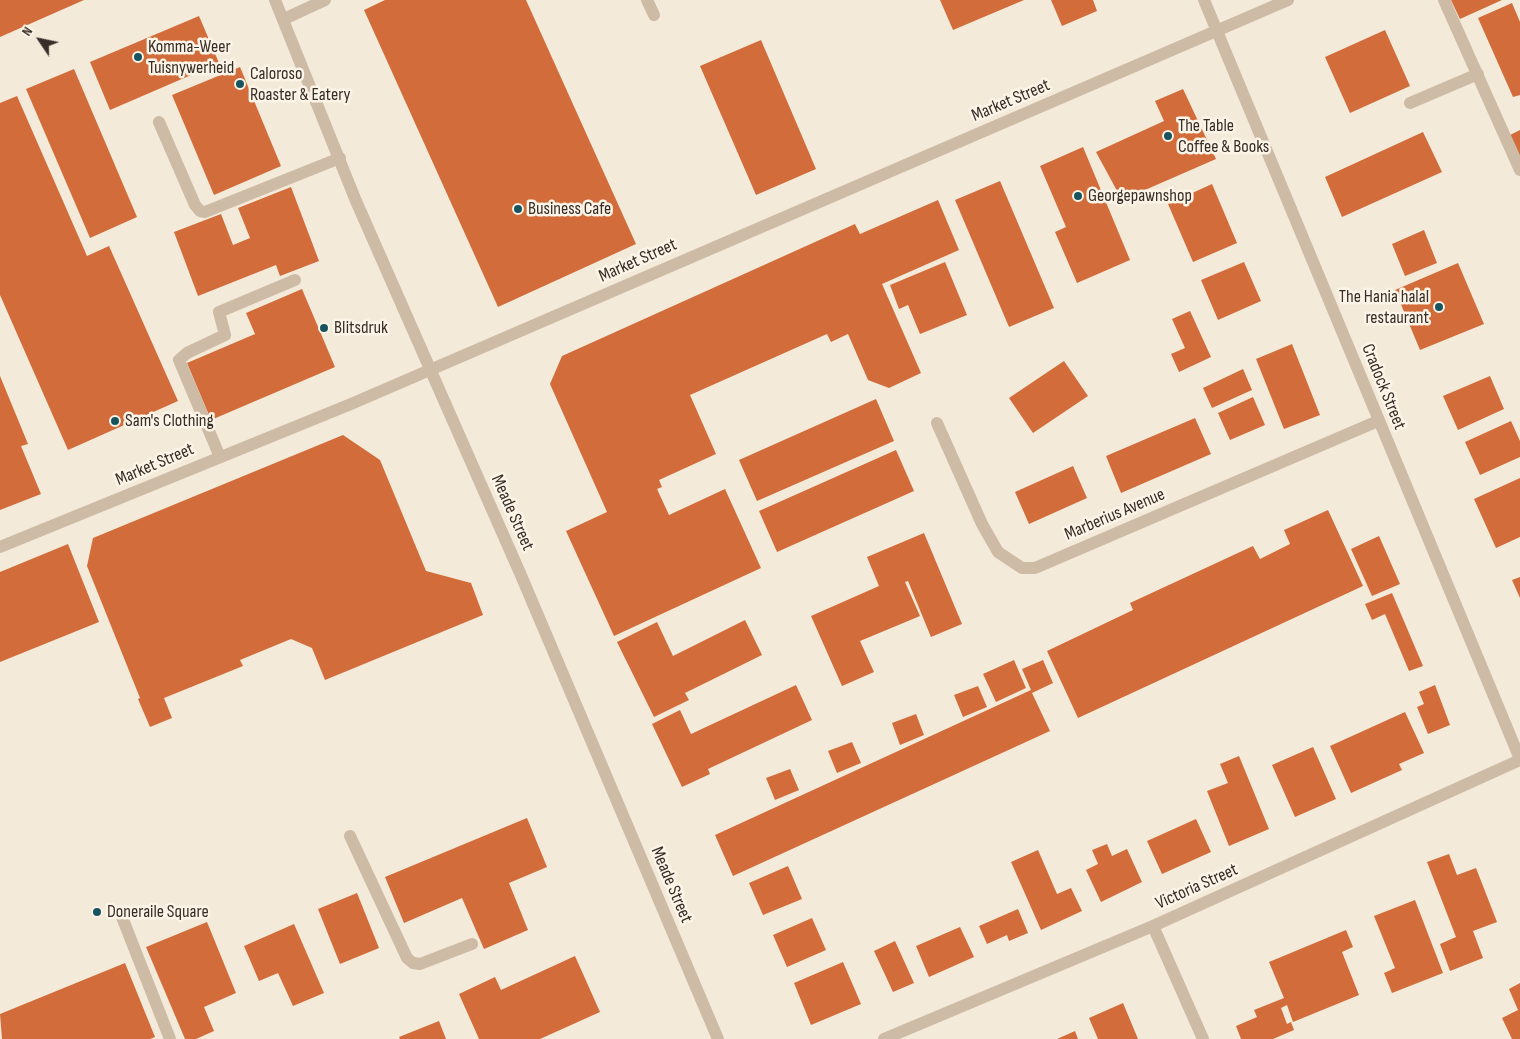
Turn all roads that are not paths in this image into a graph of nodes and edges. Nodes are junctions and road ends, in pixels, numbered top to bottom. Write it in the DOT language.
graph roads {
  1 [pos="275,0"];
  2 [pos="325,0"];
  3 [pos="648,0"];
  4 [pos="1204,0"];
  5 [pos="1288,0"];
  6 [pos="1444,0"];
  7 [pos="654,15"];
  8 [pos="284,19"];
  9 [pos="1218,31"];
  10 [pos="1478,74"];
  11 [pos="1410,103"];
  12 [pos="159,122"];
  13 [pos="340,158"];
  14 [pos="1520,170"];
  15 [pos="296,280"];
  16 [pos="430,369"];
  17 [pos="1378,421"];
  18 [pos="937,423"];
  19 [pos="220,457"];
  20 [pos="0,547"];
  21 [pos="1520,759"];
  22 [pos="350,836"];
  23 [pos="120,912"];
  24 [pos="1153,926"];
  25 [pos="472,944"];
  26 [pos="170,1039"];
  27 [pos="718,1039"];
  28 [pos="884,1039"];
  29 [pos="1203,1039"];
  1 -- 8 [label="street, Meade Street"];
  2 -- 8 [label="street"];
  3 -- 7 [label="street"];
  4 -- 9 [label="street, Cradock Street"];
  5 -- 9 [label="street, Market Street"];
  6 -- 10 [label="street"];
  8 -- 13 [label="street, Meade Street"];
  9 -- 16 [label="street, Market Street"];
  9 -- 17 [label="street, Cradock Street"];
  10 -- 11 [label="street"];
  10 -- 14 [label="street"];
  12 -- 13 [label="street"];
  13 -- 16 [label="street, Meade Street"];
  15 -- 19 [label="street"];
  16 -- 19 [label="street, Market Street"];
  16 -- 27 [label="street, Meade Street"];
  17 -- 18 [label="street, Marberius Avenue"];
  17 -- 21 [label="street, Cradock Street"];
  19 -- 20 [label="street, Market Street"];
  21 -- 24 [label="street, Victoria Street"];
  22 -- 25 [label="street"];
  23 -- 26 [label="street"];
  24 -- 28 [label="street, Victoria Street"];
  24 -- 29 [label="street"];
}
